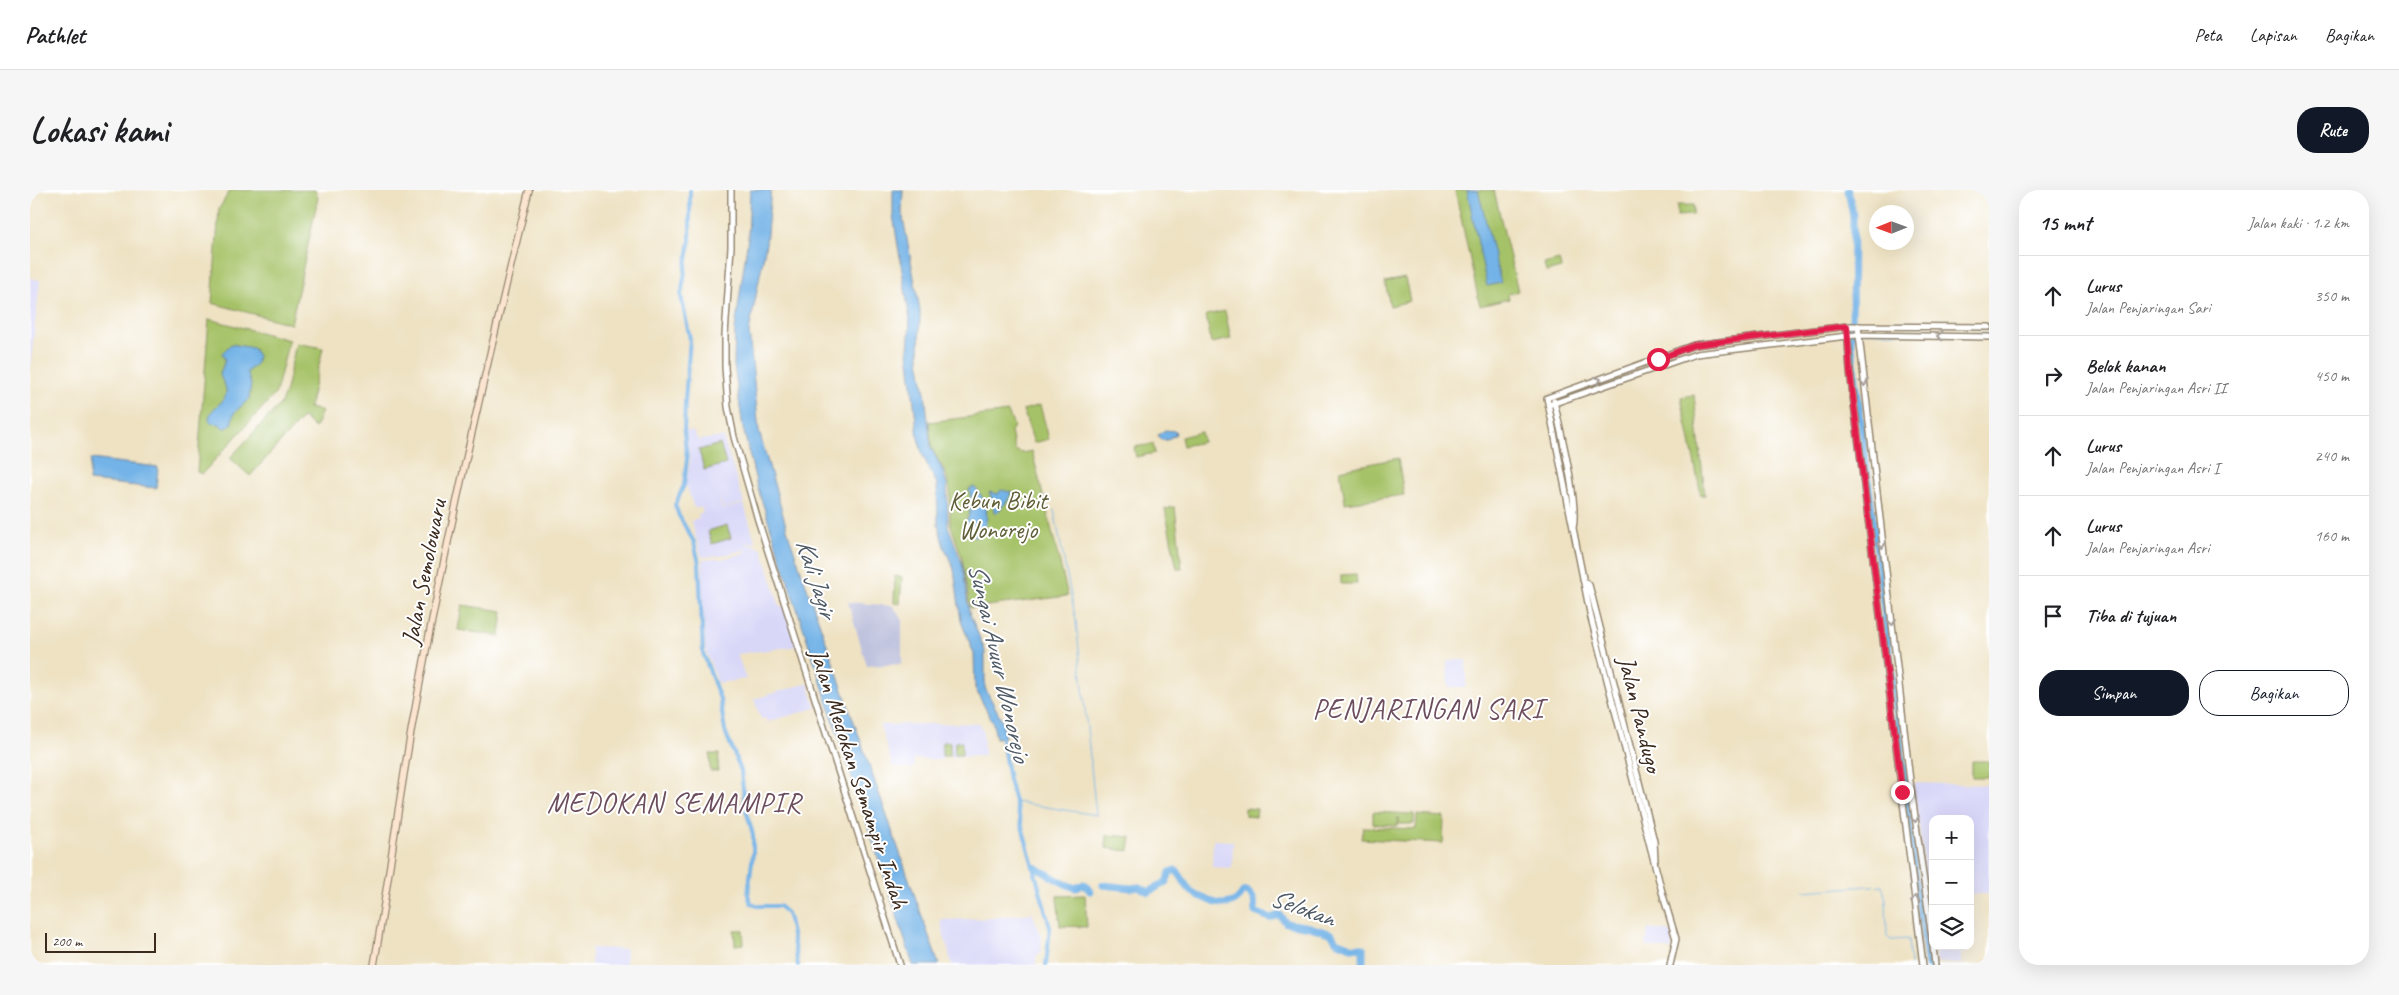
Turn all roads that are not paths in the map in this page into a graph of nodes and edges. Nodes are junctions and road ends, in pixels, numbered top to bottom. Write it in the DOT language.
graph roads {
  1 [pos="529,190"];
  2 [pos="731,190"];
  3 [pos="1848,326"];
  4 [pos="1857,326"];
  5 [pos="1989,327"];
  6 [pos="1848,335"];
  7 [pos="1857,335"];
  8 [pos="1989,337"];
  9 [pos="1551,405"];
  10 [pos="1911,791"];
  11 [pos="1902,792"];
  12 [pos="1929,918"];
  13 [pos="1933,950"];
  14 [pos="374,965"];
  15 [pos="900,965"];
  16 [pos="1670,965"];
  17 [pos="1923,965"];
  18 [pos="1935,965"];
  1 -- 14 [label="main road, Jalan Semolowaru"];
  2 -- 15 [label="street, Jalan Medokan Semampir Indah"];
  3 -- 4 [label="street"];
  3 -- 6 [label="street"];
  9 -- 3 [label="street, Jalan Pandugo, one-way"];
  4 -- 5 [label="street"];
  4 -- 7 [label="street"];
  6 -- 7 [label="street"];
  6 -- 9 [label="street"];
  6 -- 11 [label="street"];
  8 -- 7 [label="street, one-way"];
  7 -- 10 [label="street, one-way"];
  9 -- 16 [label="street, Jalan Pandugo"];
  10 -- 11 [label="street"];
  10 -- 12 [label="street, one-way"];
  17 -- 11 [label="street, one-way"];
  13 -- 18 [label="street"];
}
